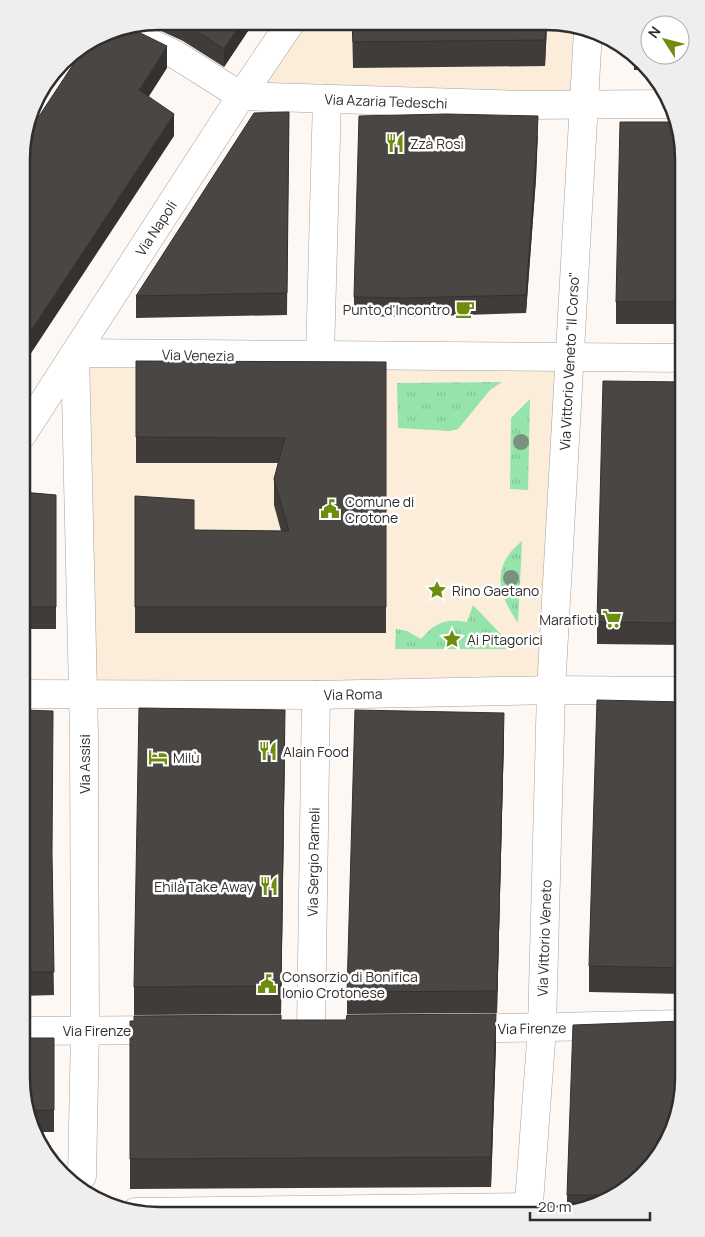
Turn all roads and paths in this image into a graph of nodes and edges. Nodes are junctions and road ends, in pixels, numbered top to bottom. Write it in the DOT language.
graph roads {
  1 [pos="286,30"];
  2 [pos="129,33"];
  3 [pos="588,37"];
  4 [pos="241,96"];
  5 [pos="328,99"];
  6 [pos="584,105"];
  7 [pos="656,105"];
  8 [pos="75,353"];
  9 [pos="320,356"];
  10 [pos="569,358"];
  11 [pos="675,358"];
  12 [pos="30,422"];
  13 [pos="551,690"];
  14 [pos="675,691"];
  15 [pos="30,694"];
  16 [pos="84,695"];
  17 [pos="316,695"];
  18 [pos="675,1024"];
  19 [pos="542,1028"];
  20 [pos="340,1029"];
  21 [pos="436,1029"];
  22 [pos="85,1030"];
  23 [pos="193,1030"];
  24 [pos="30,1031"];
  25 [pos="78,1178"];
  26 [pos="528,1207"];
  1 -- 4 [label="street, Via Napoli"];
  2 -- 4 [label="street"];
  3 -- 6 [label="street, Via Vittorio Veneto \"Il Corso\""];
  4 -- 5 [label="street, Via Azaria Tedeschi"];
  4 -- 8 [label="street, Via Napoli"];
  5 -- 6 [label="street, Via Azaria Tedeschi"];
  5 -- 9 [label="street"];
  6 -- 7 [label="street, Via Azaria Tedeschi"];
  6 -- 10 [label="street, Via Vittorio Veneto \"Il Corso\""];
  8 -- 9 [label="street, Via Venezia"];
  8 -- 12 [label="street, Via Napoli"];
  8 -- 16 [label="street, Via Assisi"];
  9 -- 10 [label="street, Via Venezia"];
  10 -- 11 [label="street, Via Venezia"];
  10 -- 13 [label="street, Via Vittorio Veneto \"Il Corso\""];
  13 -- 14 [label="street, Via Roma"];
  13 -- 17 [label="street, Via Roma"];
  13 -- 19 [label="street, Via Vittorio Veneto"];
  15 -- 16 [label="street, Via Roma"];
  16 -- 17 [label="street, Via Roma"];
  16 -- 22 [label="street, Via Assisi"];
  17 -- 20 [label="street, Via Sergio Rameli"];
  18 -- 19 [label="street, Via Firenze"];
  19 -- 21 [label="street, Via Firenze"];
  19 -- 26 [label="street, Via Vittorio Veneto"];
  22 -- 23 [label="street, Via Firenze"];
  22 -- 24 [label="street, Via Firenze"];
  22 -- 25 [label="street, Via Assisi"];
}
